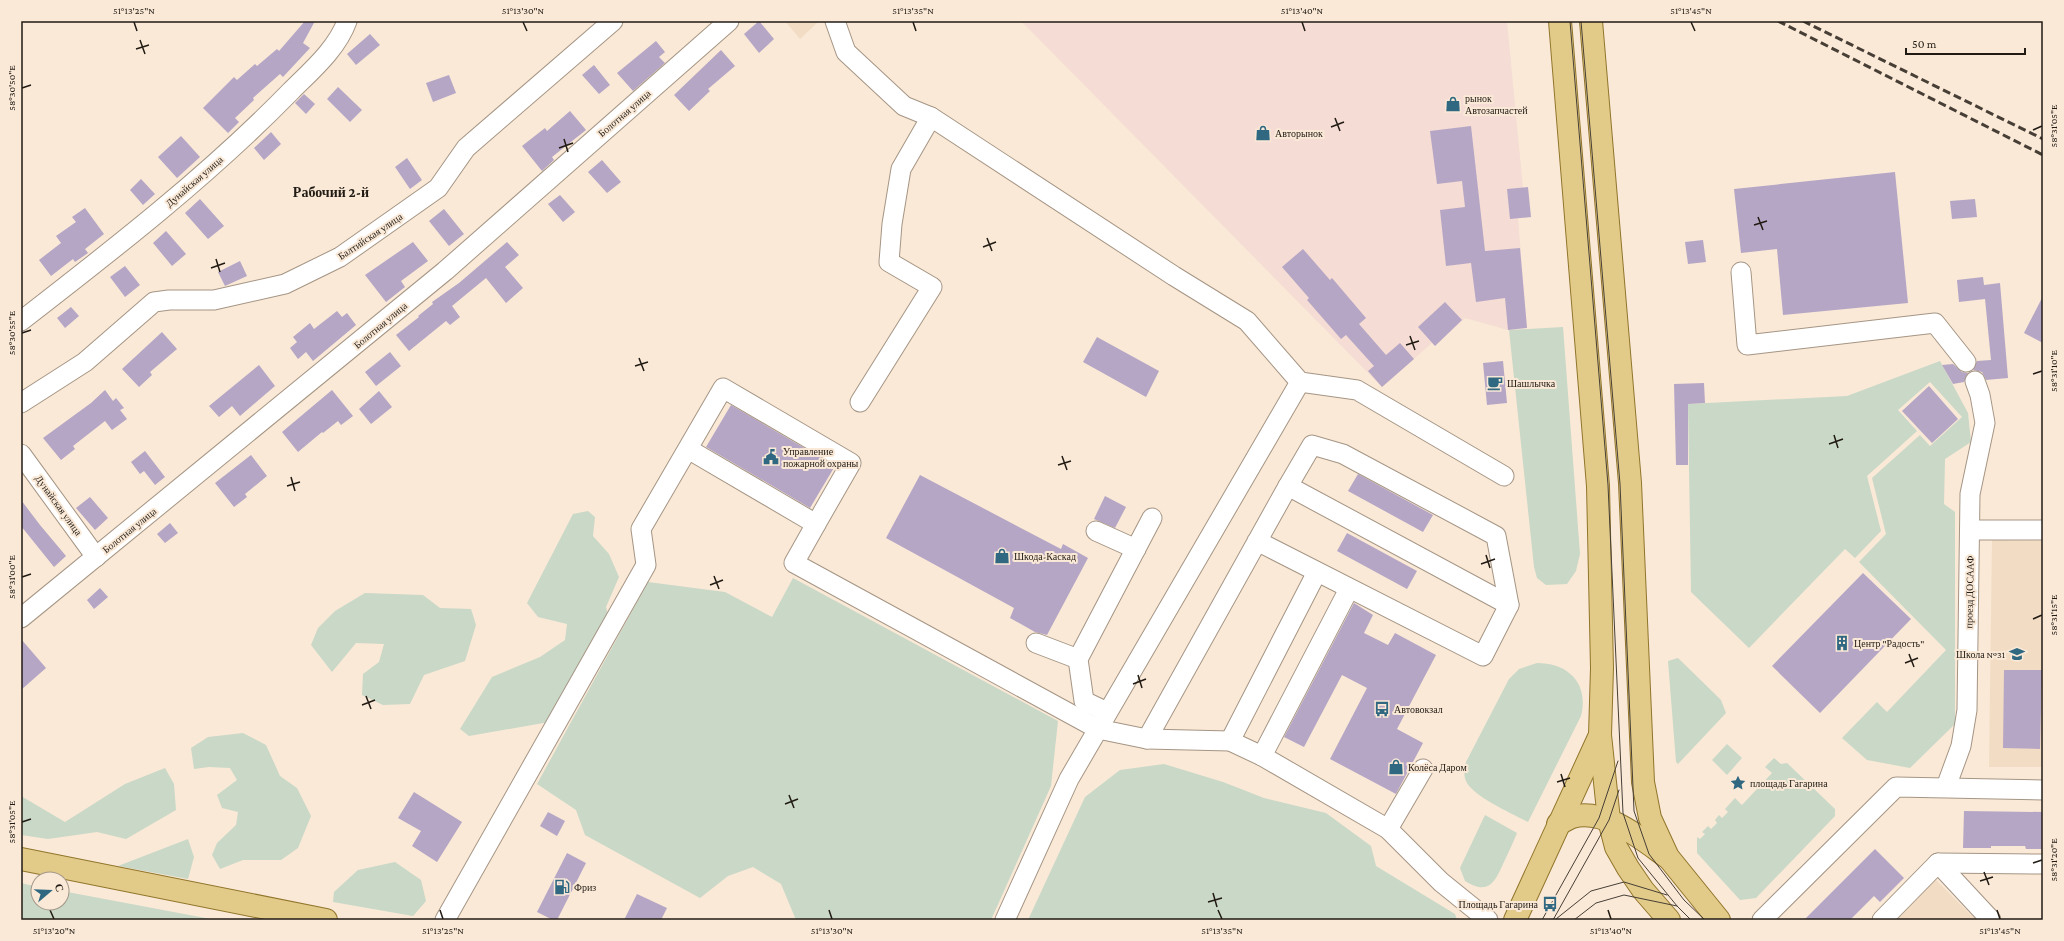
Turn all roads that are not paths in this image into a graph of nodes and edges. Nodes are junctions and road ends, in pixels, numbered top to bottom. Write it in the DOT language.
graph roads {
  1 [pos="347,21"];
  2 [pos="613,21"];
  3 [pos="729,21"];
  4 [pos="835,21"];
  5 [pos="1560,21"];
  6 [pos="1590,21"];
  7 [pos="931,117"];
  8 [pos="1741,272"];
  9 [pos="21,321"];
  10 [pos="1966,362"];
  11 [pos="1300,382"];
  12 [pos="1978,388"];
  13 [pos="860,402"];
  14 [pos="21,403"];
  15 [pos="688,449"];
  16 [pos="21,454"];
  17 [pos="1504,476"];
  18 [pos="1288,486"];
  19 [pos="1152,518"];
  20 [pos="816,524"];
  21 [pos="1970,530"];
  22 [pos="2043,530"];
  23 [pos="1096,531"];
  24 [pos="1257,541"];
  25 [pos="1136,549"];
  26 [pos="96,557"];
  27 [pos="1317,572"];
  28 [pos="1349,589"];
  29 [pos="1509,605"];
  30 [pos="21,618"];
  31 [pos="1036,643"];
  32 [pos="1078,658"];
  33 [pos="1107,712"];
  34 [pos="1098,729"];
  35 [pos="1600,735"];
  36 [pos="1147,739"];
  37 [pos="1230,741"];
  38 [pos="1262,756"];
  39 [pos="1423,769"];
  40 [pos="1946,787"];
  41 [pos="2043,790"];
  42 [pos="1609,820"];
  43 [pos="1558,824"];
  44 [pos="1388,829"];
  45 [pos="1668,857"];
  46 [pos="21,859"];
  47 [pos="1938,864"];
  48 [pos="2043,864"];
  49 [pos="326,920"];
  50 [pos="445,920"];
  51 [pos="1005,920"];
  52 [pos="1488,920"];
  53 [pos="1515,920"];
  54 [pos="1669,920"];
  55 [pos="1720,920"];
  56 [pos="1762,920"];
  57 [pos="1882,920"];
  58 [pos="1991,920"];
  1 -- 9 [label="street, Дунайская улица"];
  2 -- 14 [label="street, Балтийская улица"];
  3 -- 26 [label="street, Болотная улица"];
  4 -- 7 [label="street"];
  5 -- 35 [label="main road"];
  6 -- 45 [label="main road"];
  7 -- 11 [label="street"];
  7 -- 13 [label="street"];
  8 -- 10 [label="street"];
  11 -- 17 [label="street"];
  11 -- 33 [label="street"];
  12 -- 21 [label="street, проезд ДОСААФ"];
  15 -- 20 [label="street"];
  15 -- 20 [label="street"];
  15 -- 50 [label="street"];
  16 -- 26 [label="street, Дунайская улица"];
  18 -- 24 [label="street"];
  18 -- 29 [label="street"];
  18 -- 29 [label="street"];
  19 -- 25 [label="street"];
  20 -- 34 [label="street"];
  21 -- 22 [label="street"];
  21 -- 40 [label="street, проезд ДОСААФ"];
  23 -- 25 [label="street"];
  24 -- 27 [label="street"];
  24 -- 36 [label="street"];
  25 -- 32 [label="street"];
  26 -- 30 [label="street, Болотная улица"];
  27 -- 28 [label="street"];
  27 -- 37 [label="street"];
  28 -- 29 [label="street"];
  28 -- 38 [label="street"];
  31 -- 32 [label="street"];
  32 -- 33 [label="street"];
  33 -- 34 [label="street"];
  34 -- 36 [label="street"];
  34 -- 51 [label="street"];
  35 -- 42 [label="main road"];
  35 -- 43 [label="main road"];
  36 -- 37 [label="street"];
  37 -- 38 [label="street"];
  38 -- 44 [label="street"];
  39 -- 44 [label="street"];
  40 -- 41 [label="street"];
  40 -- 56 [label="street"];
  42 -- 43 [label="main road"];
  42 -- 45 [label="main road"];
  42 -- 54 [label="main road"];
  43 -- 53 [label="main road"];
  44 -- 52 [label="street"];
  45 -- 55 [label="main road"];
  46 -- 49 [label="main road"];
  47 -- 48 [label="street"];
  47 -- 57 [label="street"];
  47 -- 58 [label="street"];
}
